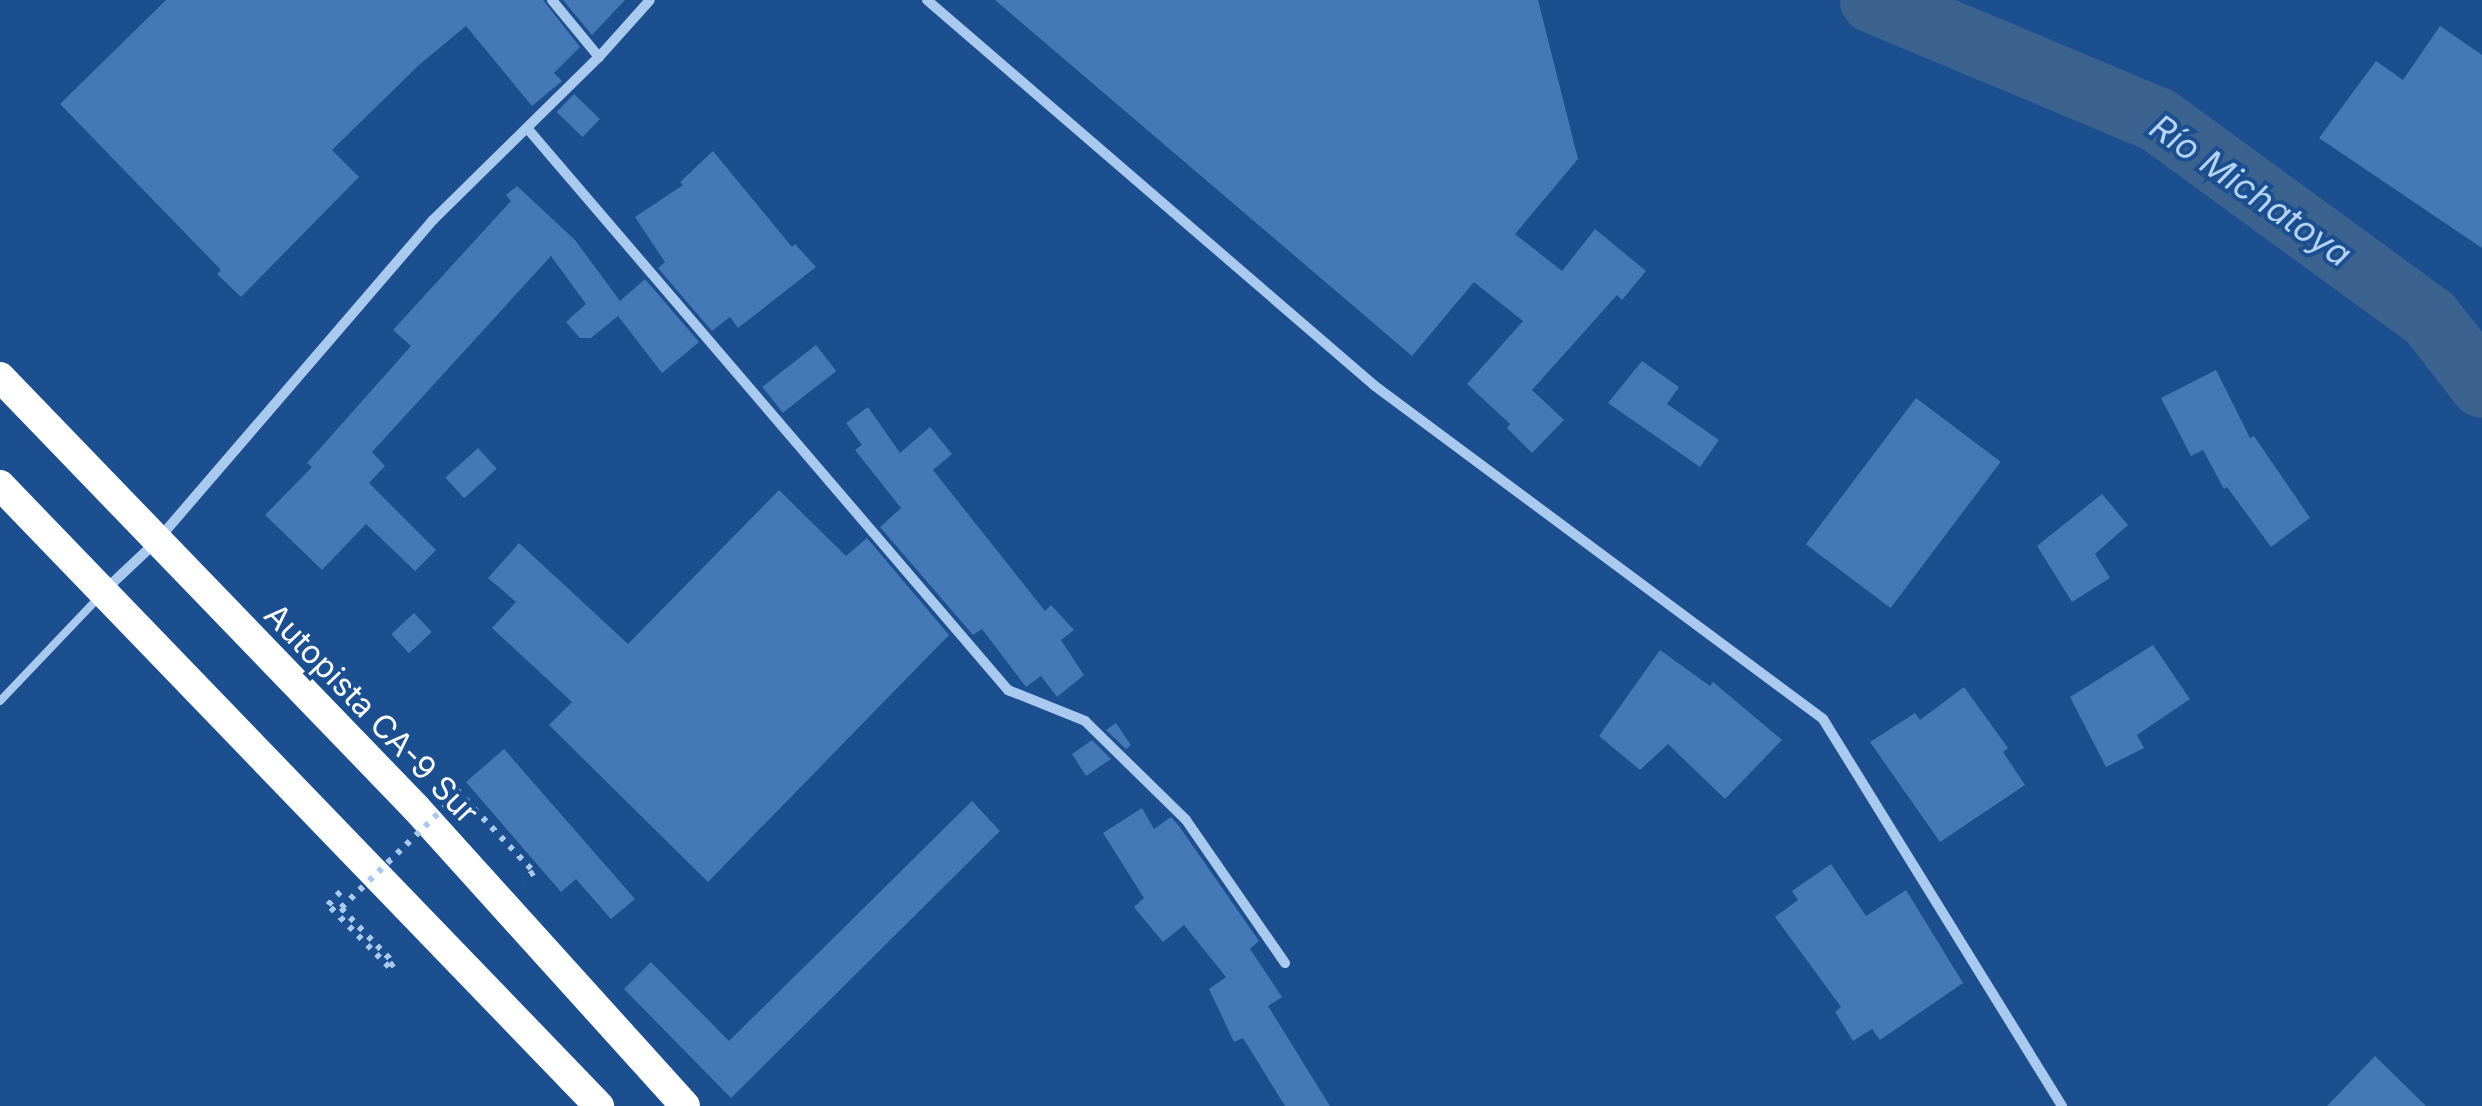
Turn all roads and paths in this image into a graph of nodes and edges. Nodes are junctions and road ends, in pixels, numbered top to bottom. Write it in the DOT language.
graph roads {
  1 [pos="552,0"];
  2 [pos="650,0"];
  3 [pos="927,0"];
  4 [pos="599,57"];
  5 [pos="527,128"];
  6 [pos="0,377"];
  7 [pos="0,485"];
  8 [pos="156,542"];
  9 [pos="101,594"];
  10 [pos="0,700"];
  11 [pos="447,780"];
  12 [pos="462,815"];
  13 [pos="512,868"];
  14 [pos="328,905"];
  15 [pos="1285,963"];
  16 [pos="599,1106"];
  17 [pos="685,1106"];
  18 [pos="2062,1106"];
  1 -- 4 [label="street"];
  2 -- 4 [label="street"];
  3 -- 18 [label="street"];
  4 -- 5 [label="street"];
  5 -- 8 [label="street"];
  5 -- 15 [label="street"];
  6 -- 8 [label="highway, Autopista CA-9 Sur"];
  7 -- 9 [label="highway"];
  8 -- 9 [label="street"];
  8 -- 17 [label="highway, Autopista CA-9 Sur"];
  9 -- 10 [label="lane"];
  9 -- 16 [label="highway"];
  11 -- 13 [label="path"];
  12 -- 14 [label="path, bridge"];
}
